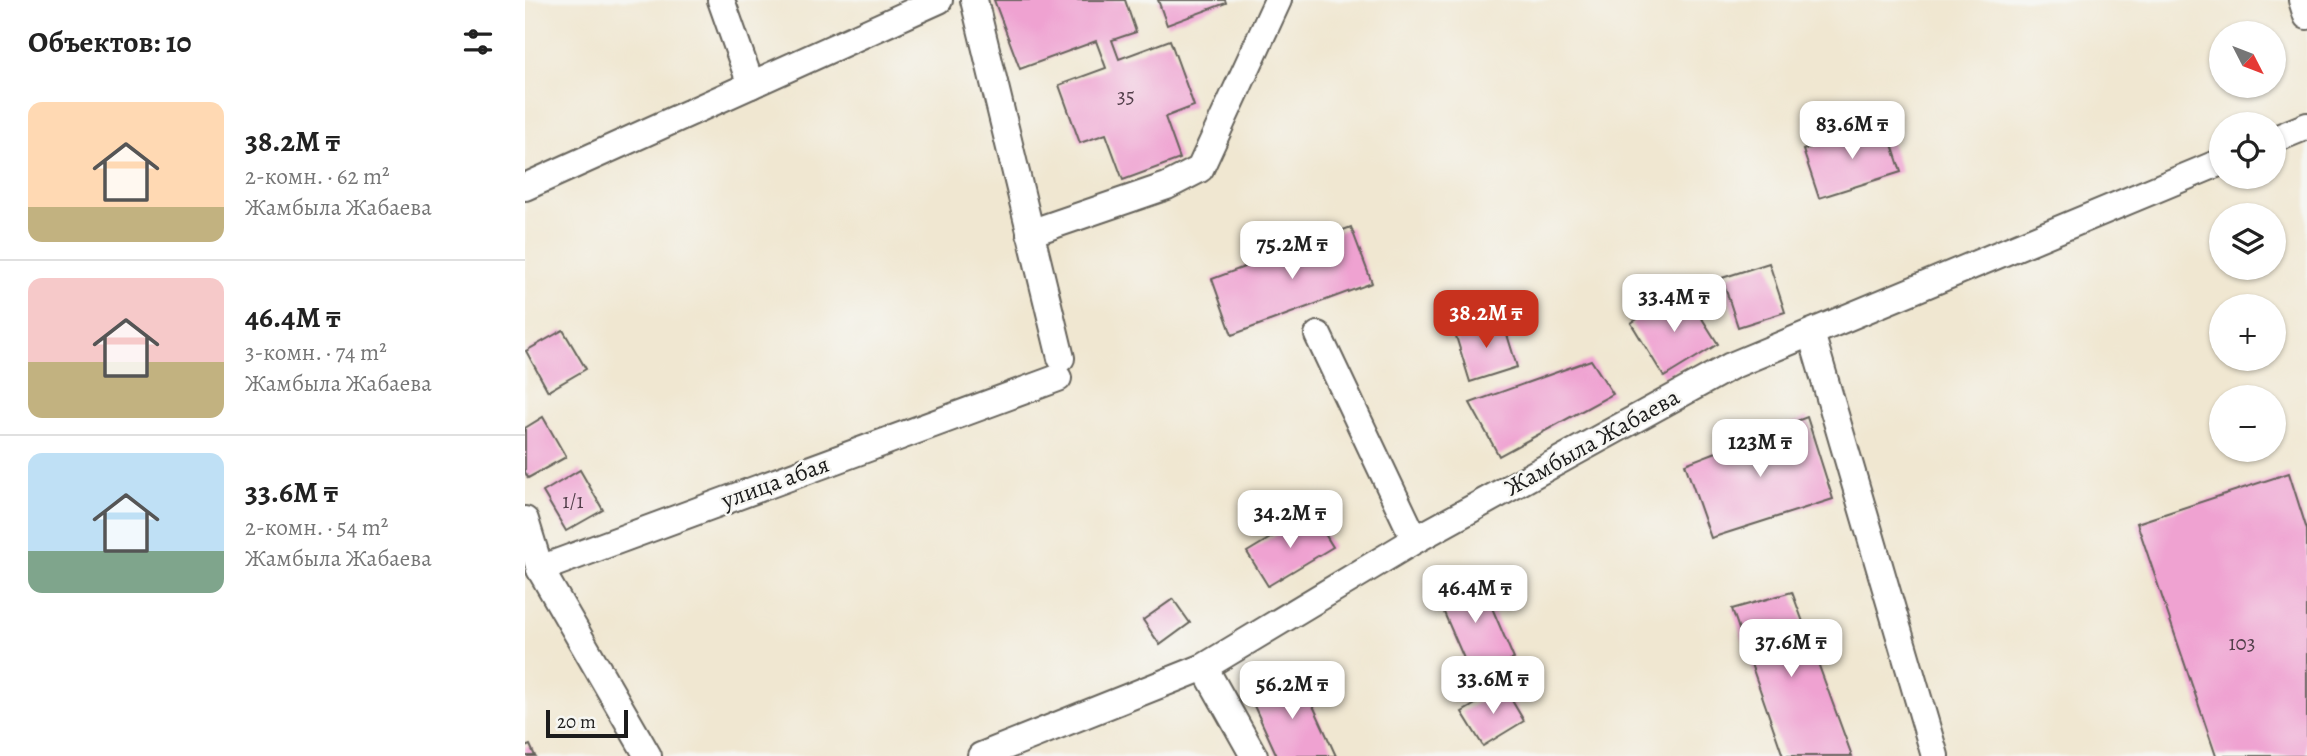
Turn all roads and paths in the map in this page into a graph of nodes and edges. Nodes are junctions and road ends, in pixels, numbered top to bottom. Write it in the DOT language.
graph roads {
  1 [pos="721,0"];
  2 [pos="939,0"];
  3 [pos="974,0"];
  4 [pos="1278,0"];
  5 [pos="2302,0"];
  6 [pos="2307,16"];
  7 [pos="751,85"];
  8 [pos="2307,126"];
  9 [pos="2286,135"];
  10 [pos="2209,167"];
  11 [pos="525,187"];
  12 [pos="1030,233"];
  13 [pos="1811,332"];
  14 [pos="1318,335"];
  15 [pos="525,520"];
  16 [pos="1415,540"];
  17 [pos="540,569"];
  18 [pos="1204,667"];
  19 [pos="648,756"];
  20 [pos="981,756"];
  21 [pos="1254,756"];
  22 [pos="1935,756"];
  1 -- 7 [label="street"];
  2 -- 7 [label="street"];
  3 -- 12 [label="street"];
  4 -- 12 [label="street"];
  5 -- 6 [label="street"];
  7 -- 11 [label="street"];
  8 -- 9 [label="street"];
  10 -- 13 [label="street, Жамбыла Жабаева"];
  12 -- 17 [label="street, улица абая"];
  13 -- 16 [label="street, Жамбыла Жабаева"];
  13 -- 22 [label="street"];
  14 -- 16 [label="street"];
  15 -- 17 [label="street"];
  16 -- 18 [label="street, Жамбыла Жабаева"];
  17 -- 19 [label="street"];
  18 -- 20 [label="street, Жамбыла Жабаева"];
  18 -- 21 [label="street"];
}
